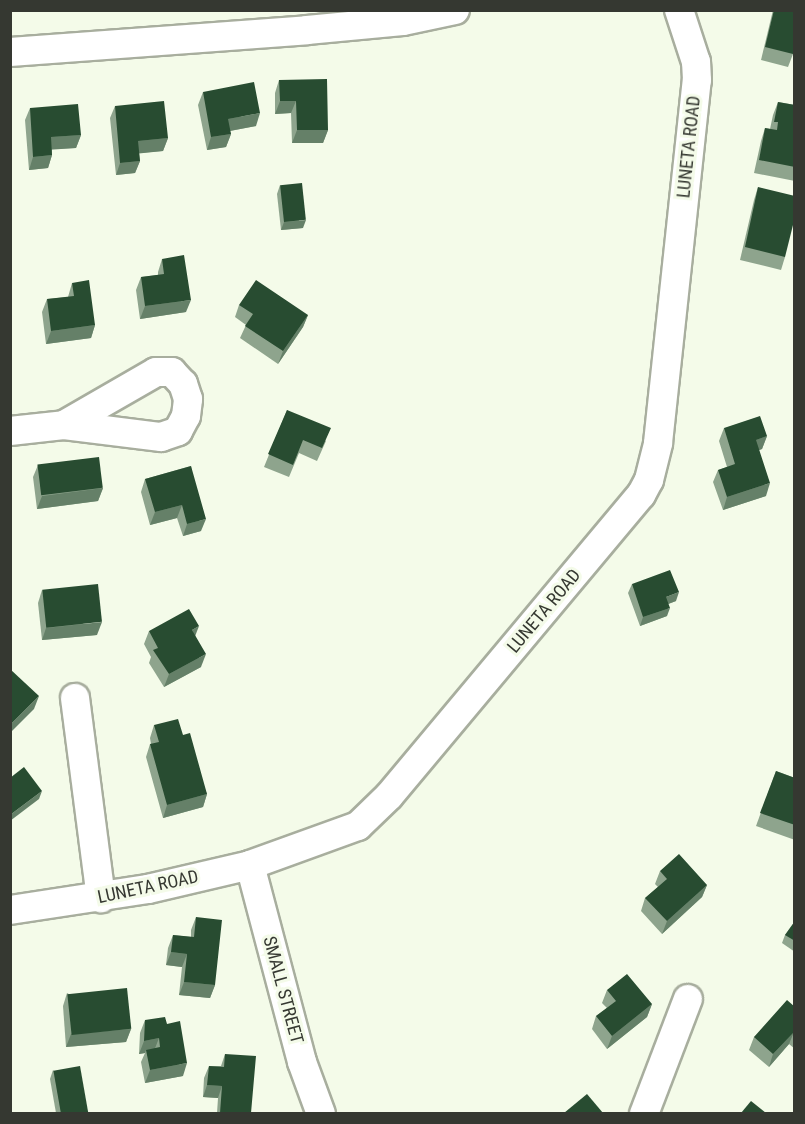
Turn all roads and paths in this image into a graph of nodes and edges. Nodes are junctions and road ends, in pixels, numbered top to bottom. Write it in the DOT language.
graph roads {
  1 [pos="455,10"];
  2 [pos="679,10"];
  3 [pos="306,20"];
  4 [pos="10,52"];
  5 [pos="64,425"];
  6 [pos="10,431"];
  7 [pos="75,698"];
  8 [pos="250,865"];
  9 [pos="101,898"];
  10 [pos="10,910"];
  11 [pos="688,999"];
  12 [pos="321,1113"];
  13 [pos="644,1113"];
  1 -- 3 [label="street"];
  2 -- 8 [label="street, LUNETA ROAD"];
  3 -- 4 [label="street"];
  5 -- 6 [label="street"];
  7 -- 9 [label="street"];
  8 -- 9 [label="street, LUNETA ROAD"];
  8 -- 12 [label="street, SMALL STREET"];
  9 -- 10 [label="street, LUNETA ROAD"];
  11 -- 13 [label="street"];
}
